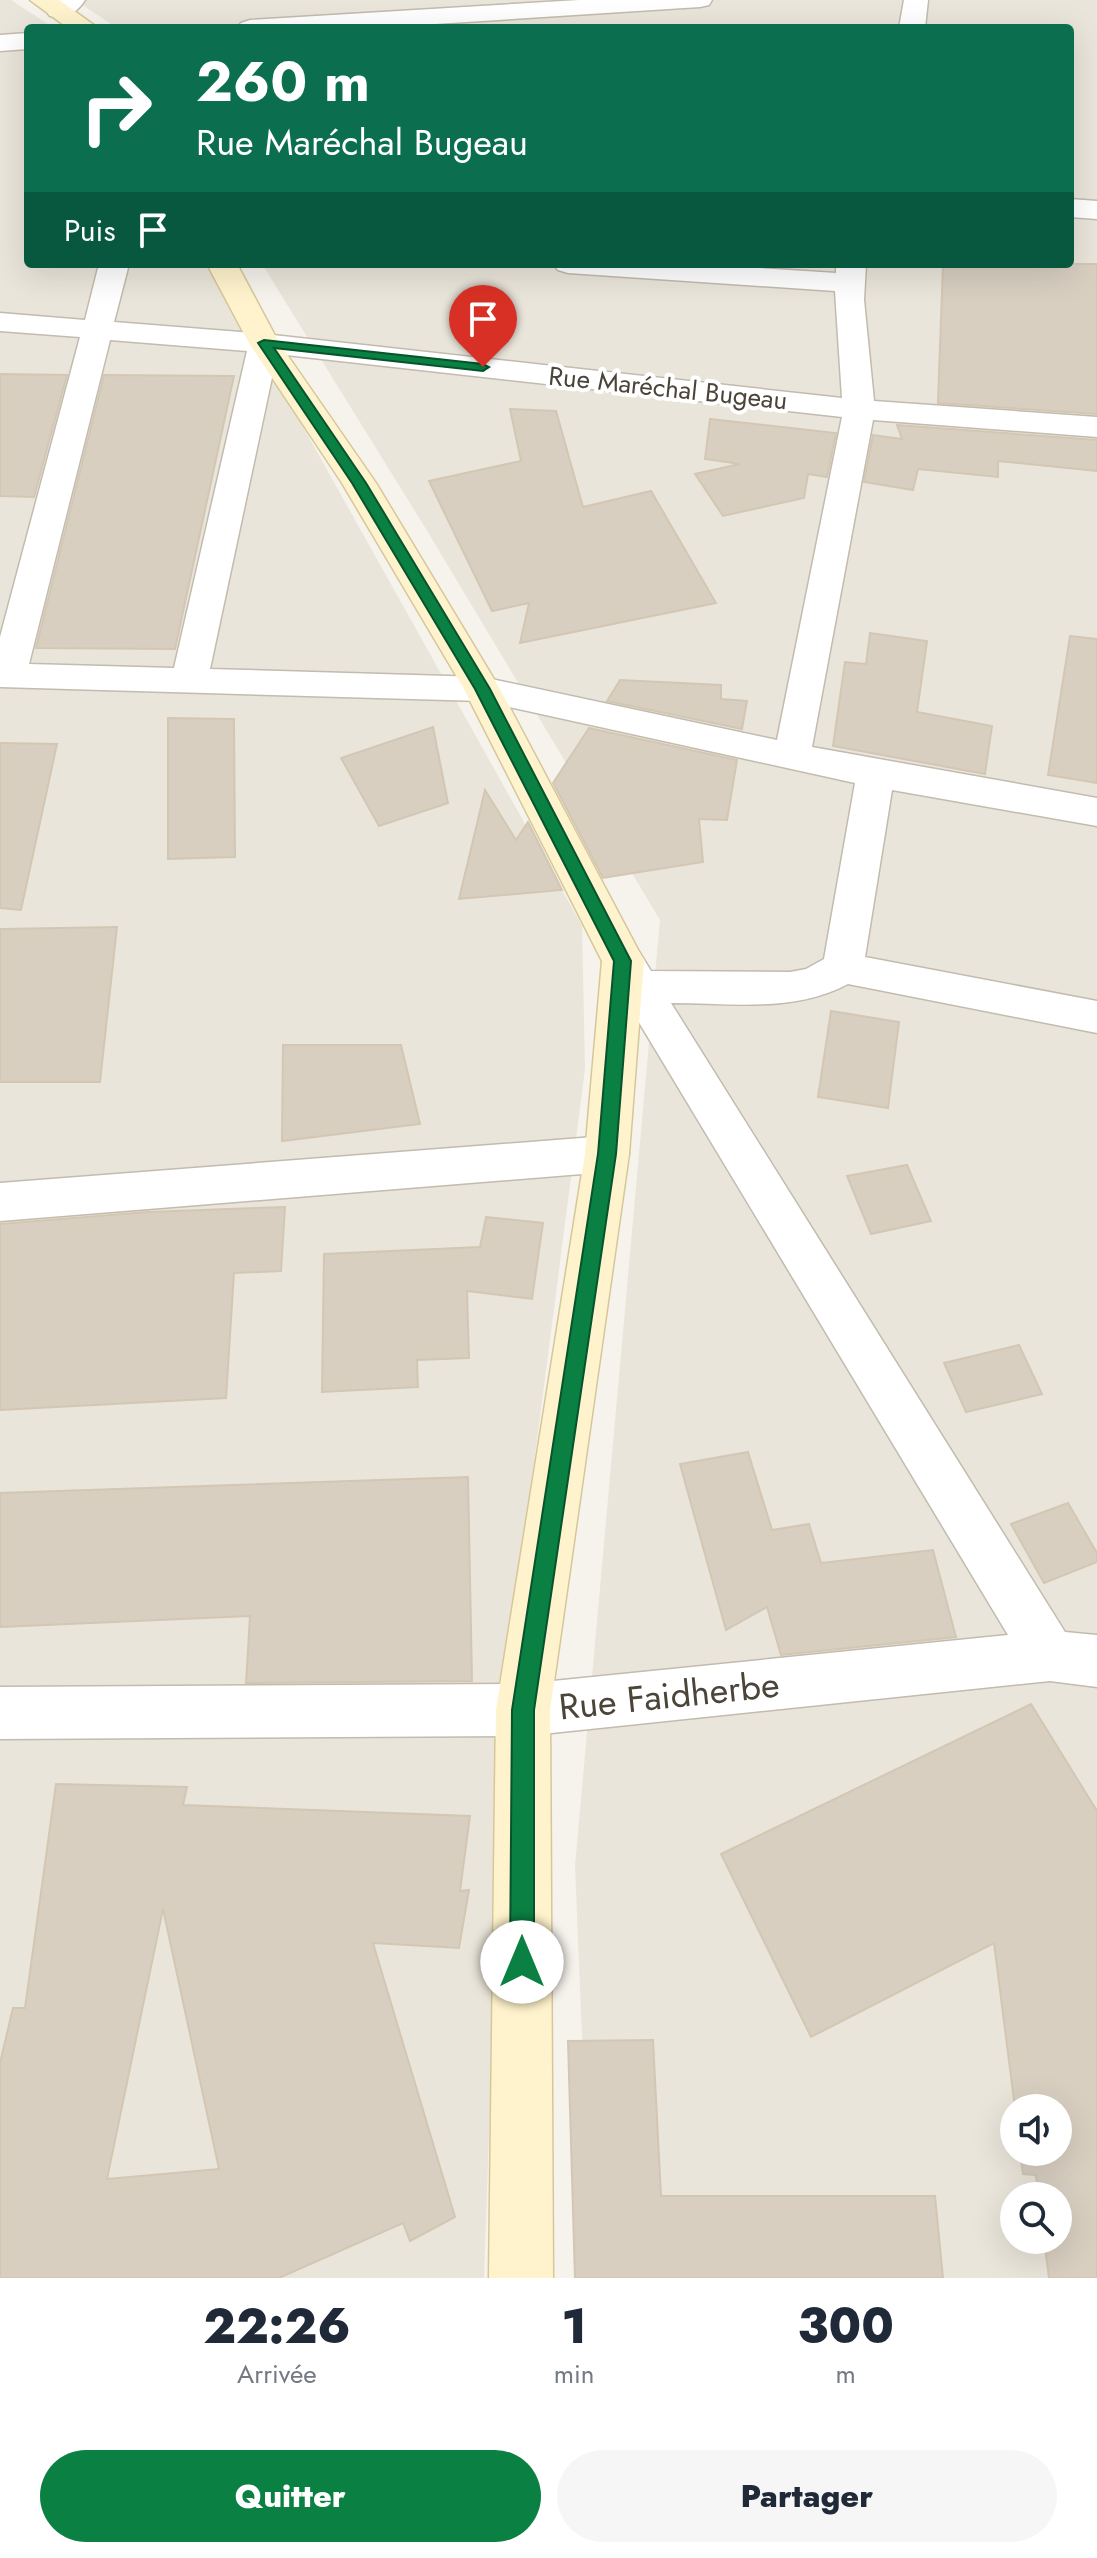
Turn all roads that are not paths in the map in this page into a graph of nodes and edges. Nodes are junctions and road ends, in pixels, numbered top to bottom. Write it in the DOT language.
graph roads {
  1 [pos="700,0"];
  2 [pos="916,0"];
  3 [pos="58,4"];
  4 [pos="442,15"];
  5 [pos="80,24"];
  6 [pos="309,24"];
  7 [pos="913,24"];
  8 [pos="24,41"];
  9 [pos="0,43"];
  10 [pos="1074,208"];
  11 [pos="1097,210"];
  12 [pos="113,268"];
  13 [pos="224,268"];
  14 [pos="681,268"];
  15 [pos="850,274"];
  16 [pos="0,322"];
  17 [pos="95,332"];
  18 [pos="264,343"];
  19 [pos="859,409"];
  20 [pos="1097,427"];
  21 [pos="4,675"];
  22 [pos="189,680"];
  23 [pos="482,689"];
  24 [pos="792,756"];
  25 [pos="876,774"];
  26 [pos="1097,812"];
  27 [pos="843,968"];
  28 [pos="632,974"];
  29 [pos="1097,1017"];
  30 [pos="607,1154"];
  31 [pos="0,1202"];
  32 [pos="1073,1658"];
  33 [pos="523,1710"];
  34 [pos="0,1713"];
  35 [pos="521,2278"];
  1 -- 4 [label="street"];
  2 -- 7 [label="street"];
  3 -- 5 [label="street"];
  4 -- 6 [label="street"];
  8 -- 9 [label="street"];
  10 -- 11 [label="street"];
  12 -- 17 [label="street"];
  13 -- 18 [label="street"];
  14 -- 15 [label="street"];
  15 -- 19 [label="street"];
  16 -- 17 [label="street, Rue Maréchal Bugeau"];
  17 -- 18 [label="street, Rue Maréchal Bugeau"];
  17 -- 21 [label="street"];
  18 -- 19 [label="street, Rue Maréchal Bugeau"];
  18 -- 22 [label="street"];
  18 -- 23 [label="street"];
  19 -- 20 [label="street, Rue Maréchal Bugeau"];
  19 -- 24 [label="street"];
  21 -- 22 [label="street"];
  22 -- 23 [label="street"];
  23 -- 24 [label="street"];
  23 -- 28 [label="street"];
  24 -- 25 [label="street"];
  25 -- 26 [label="street"];
  25 -- 27 [label="street"];
  27 -- 28 [label="street"];
  27 -- 29 [label="street"];
  28 -- 30 [label="street"];
  28 -- 32 [label="street"];
  30 -- 31 [label="street"];
  30 -- 33 [label="street"];
  32 -- 33 [label="street, Rue Faidherbe"];
  33 -- 34 [label="street, Rue Faidherbe"];
  33 -- 35 [label="street"];
}
